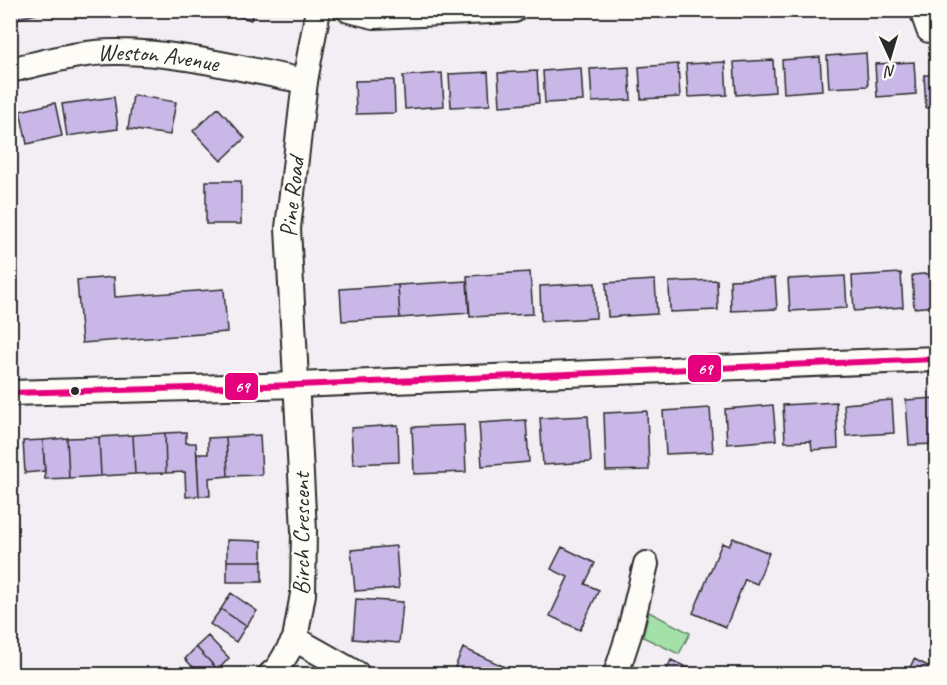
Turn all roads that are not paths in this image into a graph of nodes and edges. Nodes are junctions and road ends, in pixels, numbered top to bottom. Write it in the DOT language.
graph roads {
  1 [pos="318,10"];
  2 [pos="349,10"];
  3 [pos="514,10"];
  4 [pos="922,10"];
  5 [pos="936,31"];
  6 [pos="10,70"];
  7 [pos="305,81"];
  8 [pos="936,359"];
  9 [pos="297,385"];
  10 [pos="10,393"];
  11 [pos="646,564"];
  12 [pos="296,639"];
  13 [pos="271,675"];
  14 [pos="357,675"];
  15 [pos="616,675"];
  1 -- 7 [label="street, Pine Road"];
  2 -- 3 [label="street"];
  4 -- 5 [label="street"];
  6 -- 7 [label="street, Weston Avenue"];
  7 -- 9 [label="street, Pine Road"];
  8 -- 9 [label="street"];
  9 -- 10 [label="street"];
  9 -- 12 [label="street, Birch Crescent"];
  11 -- 15 [label="street"];
  12 -- 13 [label="street, Birch Crescent"];
  12 -- 14 [label="street"];
}
